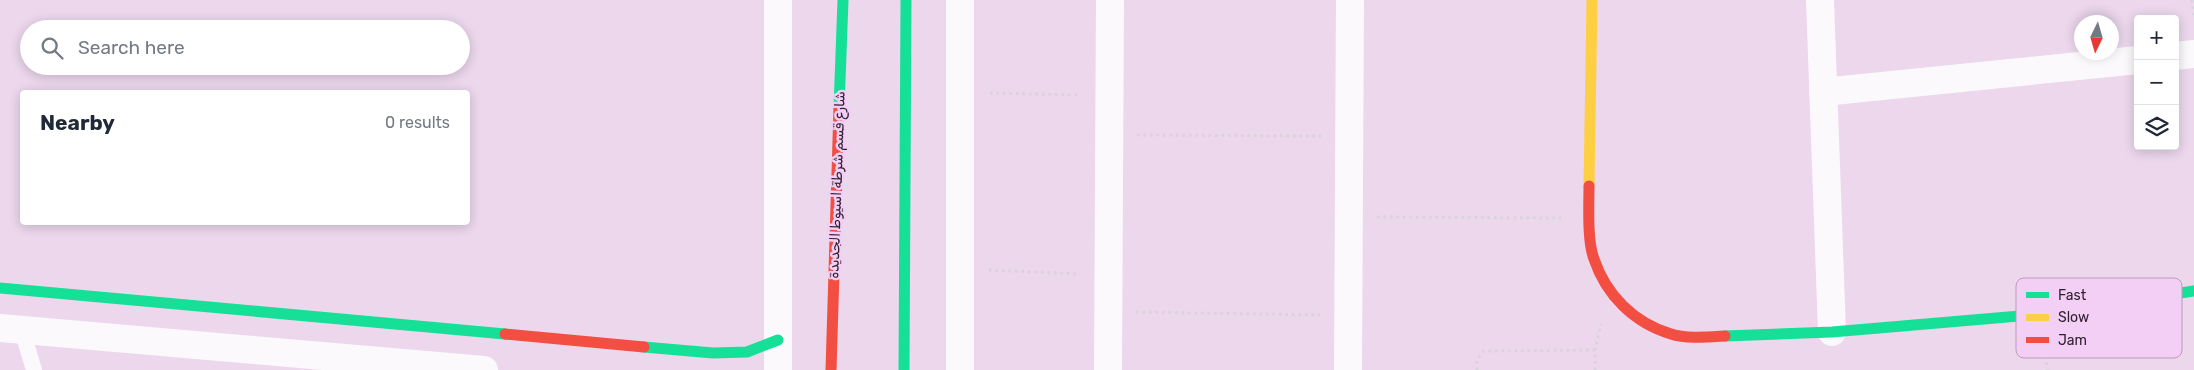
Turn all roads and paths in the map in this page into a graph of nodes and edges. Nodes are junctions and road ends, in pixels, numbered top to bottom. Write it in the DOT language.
graph roads {
  1 [pos="778,0"];
  2 [pos="843,0"];
  3 [pos="906,0"];
  4 [pos="960,0"];
  5 [pos="1110,0"];
  6 [pos="1350,0"];
  7 [pos="1592,0"];
  8 [pos="1820,0"];
  9 [pos="2192,0"];
  10 [pos="2194,16"];
  11 [pos="2194,54"];
  12 [pos="2179,56"];
  13 [pos="2134,60"];
  14 [pos="960,92"];
  15 [pos="1823,92"];
  16 [pos="1109,96"];
  17 [pos="1109,134"];
  18 [pos="1349,137"];
  19 [pos="1348,216"];
  20 [pos="1589,218"];
  21 [pos="960,269"];
  22 [pos="1108,276"];
  23 [pos="0,288"];
  24 [pos="1610,294"];
  25 [pos="1108,312"];
  26 [pos="1348,315"];
  27 [pos="2016,316"];
  28 [pos="11,329"];
  29 [pos="1832,332"];
  30 [pos="778,340"];
  31 [pos="1595,350"];
  32 [pos="384,365"];
  33 [pos="34,370"];
  34 [pos="484,370"];
  35 [pos="778,370"];
  36 [pos="831,370"];
  37 [pos="904,370"];
  38 [pos="960,370"];
  39 [pos="1108,370"];
  40 [pos="1348,370"];
  41 [pos="1477,370"];
  42 [pos="1595,370"];
  1 -- 30 [label="street"];
  2 -- 36 [label="street, شارع قسم شرطة اسيوط الجديدة"];
  3 -- 37 [label="street"];
  4 -- 14 [label="street"];
  5 -- 16 [label="street"];
  6 -- 18 [label="street"];
  7 -- 20 [label="street"];
  8 -- 15 [label="street"];
  9 -- 10 [label="path"];
  11 -- 12 [label="street"];
  13 -- 15 [label="street"];
  14 -- 16 [label="path"];
  14 -- 21 [label="street"];
  15 -- 29 [label="street"];
  16 -- 17 [label="street"];
  17 -- 18 [label="path"];
  17 -- 22 [label="street"];
  18 -- 19 [label="street"];
  19 -- 20 [label="path"];
  19 -- 26 [label="street"];
  20 -- 24 [label="street"];
  21 -- 22 [label="path"];
  21 -- 38 [label="street"];
  22 -- 25 [label="street"];
  23 -- 30 [label="street"];
  24 -- 29 [label="street"];
  24 -- 31 [label="path"];
  25 -- 26 [label="path"];
  25 -- 39 [label="street"];
  26 -- 40 [label="street"];
  27 -- 29 [label="street"];
  28 -- 32 [label="street"];
  28 -- 33 [label="lane"];
  30 -- 35 [label="street"];
  31 -- 41 [label="path"];
  31 -- 42 [label="path"];
  32 -- 34 [label="street"];
}
